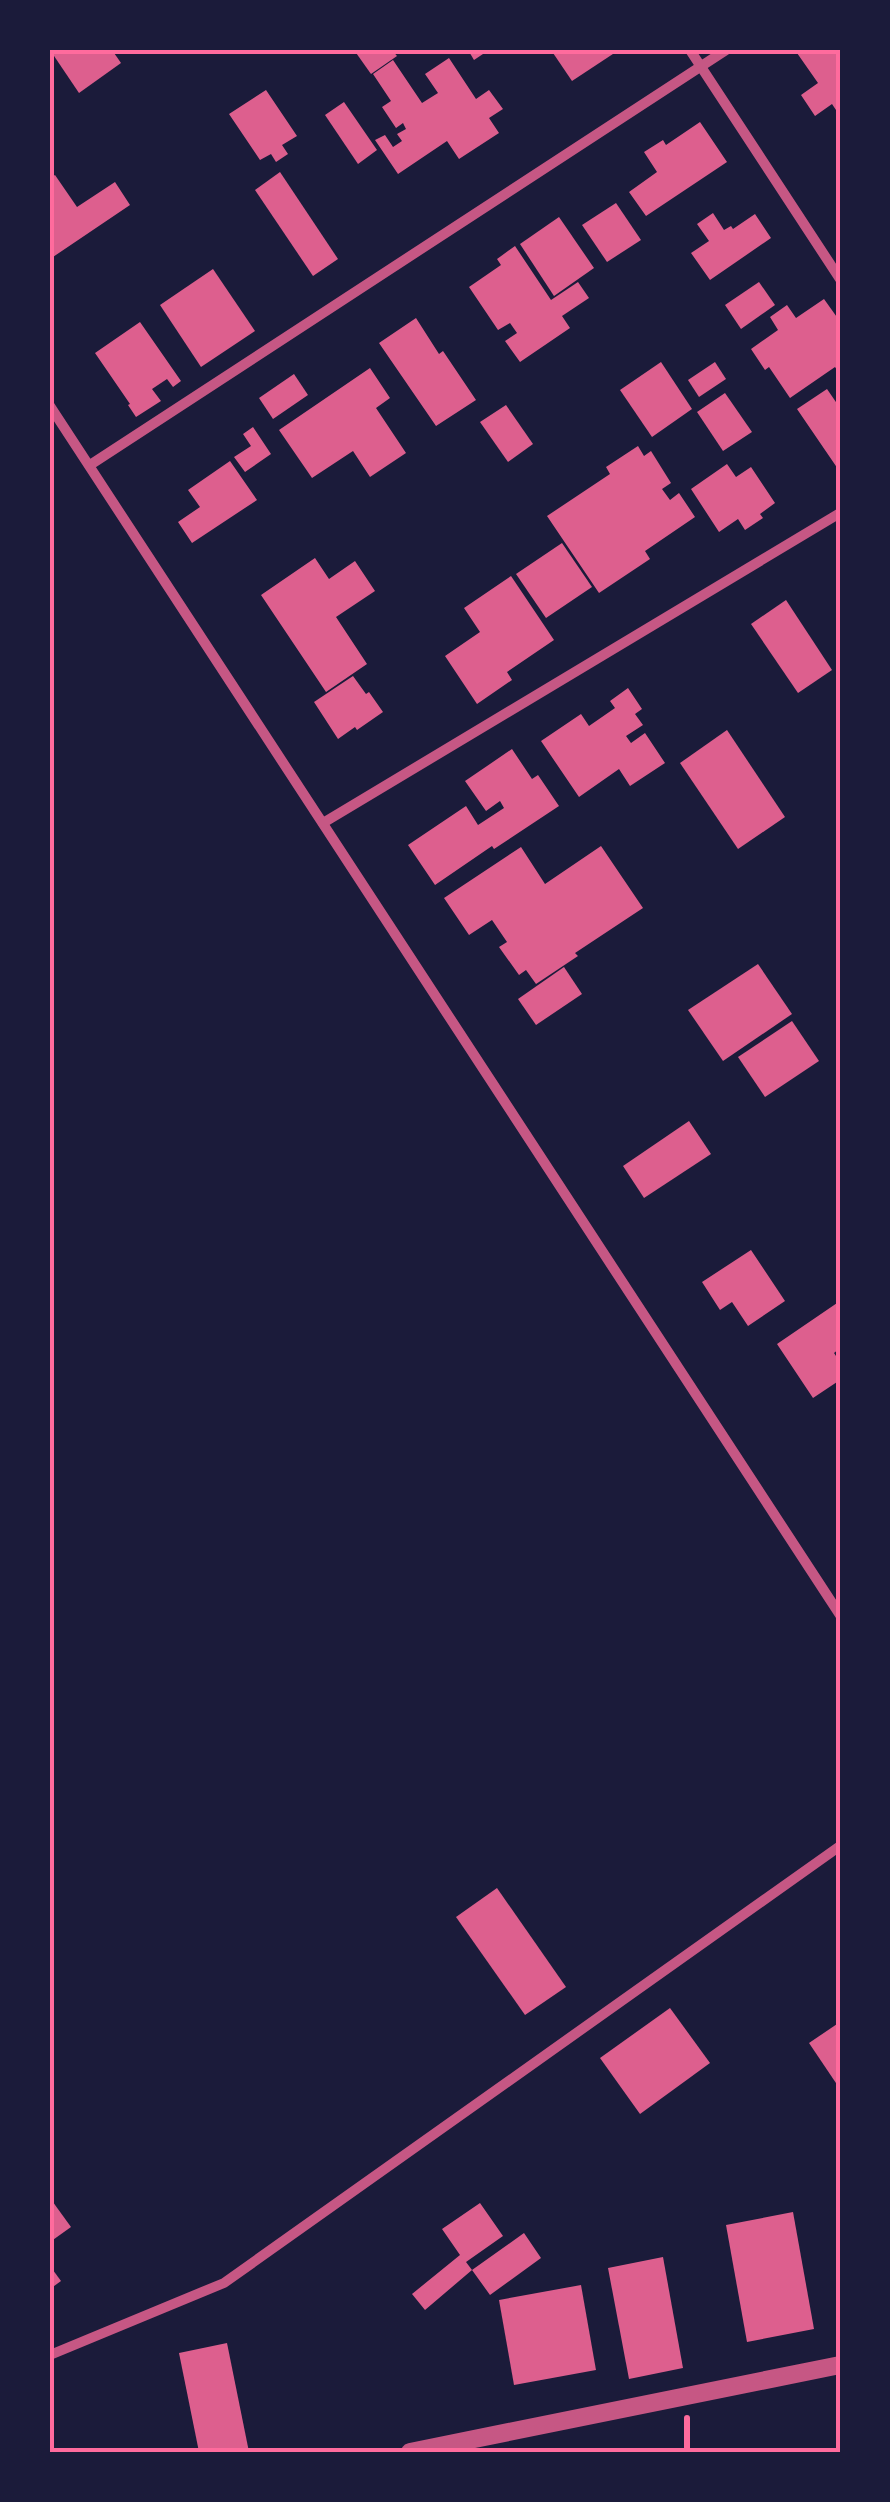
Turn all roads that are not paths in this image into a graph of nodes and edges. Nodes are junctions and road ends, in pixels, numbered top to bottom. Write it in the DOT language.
graph roads {
  1 [pos="690,50"];
  2 [pos="726,50"];
  3 [pos="700,66"];
  4 [pos="840,279"];
  5 [pos="50,406"];
  6 [pos="90,465"];
  7 [pos="840,513"];
  8 [pos="323,823"];
  9 [pos="840,1615"];
  10 [pos="840,1846"];
  11 [pos="50,2354"];
  12 [pos="840,2366"];
  13 [pos="410,2452"];
  1 -- 3 [label="street"];
  2 -- 3 [label="street"];
  3 -- 4 [label="street"];
  3 -- 6 [label="street"];
  5 -- 6 [label="street"];
  6 -- 8 [label="street"];
  7 -- 8 [label="street"];
  8 -- 9 [label="street"];
  10 -- 11 [label="street"];
  12 -- 13 [label="street"];
}
